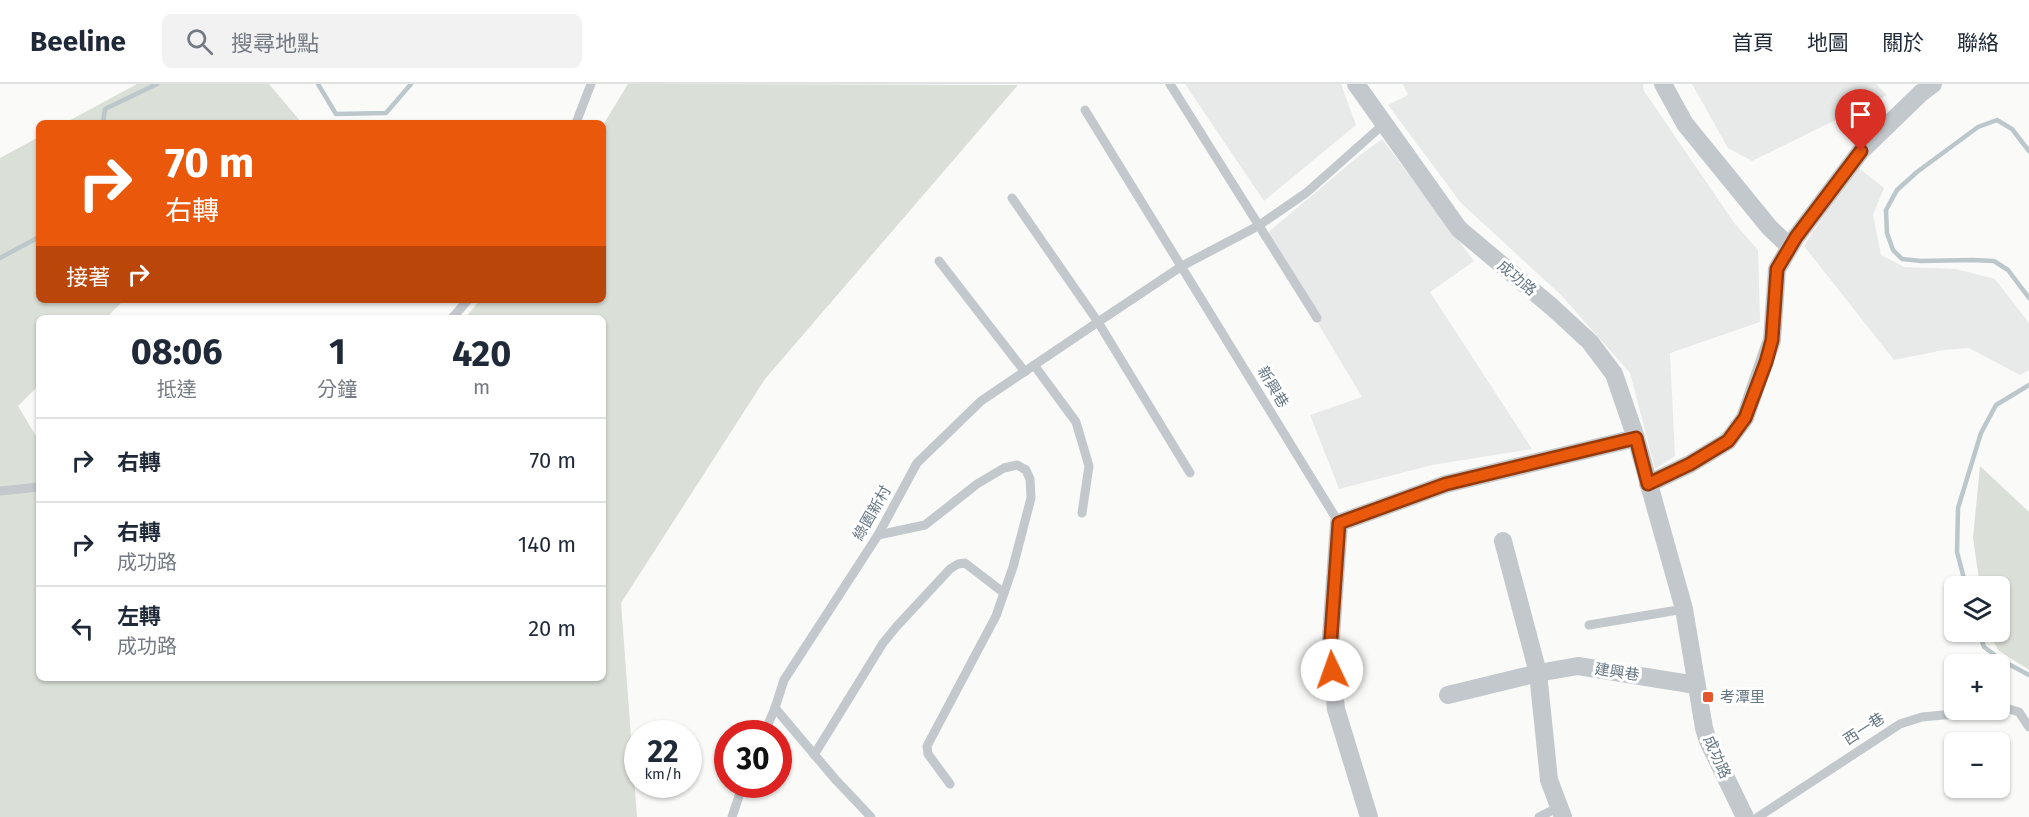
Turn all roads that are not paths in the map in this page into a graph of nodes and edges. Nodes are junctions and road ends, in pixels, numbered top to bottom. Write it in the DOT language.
graph roads {
  1 [pos="591,84"];
  2 [pos="1170,84"];
  3 [pos="1356,84"];
  4 [pos="1663,84"];
  5 [pos="1920,87"];
  6 [pos="1085,110"];
  7 [pos="577,120"];
  8 [pos="1385,123"];
  9 [pos="1012,198"];
  10 [pos="1258,226"];
  11 [pos="1790,247"];
  12 [pos="939,261"];
  13 [pos="1182,266"];
  14 [pos="465,303"];
  15 [pos="455,315"];
  16 [pos="1317,318"];
  17 [pos="1098,322"];
  18 [pos="1034,365"];
  19 [pos="1026,372"];
  20 [pos="1636,438"];
  21 [pos="1190,473"];
  22 [pos="1648,484"];
  23 [pos="36,488"];
  24 [pos="0,491"];
  25 [pos="1082,513"];
  26 [pos="1339,523"];
  27 [pos="878,535"];
  28 [pos="1503,541"];
  29 [pos="1004,593"];
  30 [pos="1684,609"];
  31 [pos="1589,625"];
  32 [pos="1538,673"];
  33 [pos="1696,685"];
  34 [pos="1448,695"];
  35 [pos="776,708"];
  36 [pos="770,720"];
  37 [pos="2029,727"];
  38 [pos="814,755"];
  39 [pos="950,784"];
  40 [pos="738,798"];
  41 [pos="1561,812"];
  42 [pos="1746,816"];
  43 [pos="732,817"];
  44 [pos="871,817"];
  45 [pos="1369,817"];
  46 [pos="1539,817"];
  1 -- 7 [label="lane"];
  2 -- 10 [label="lane"];
  3 -- 8 [label="street, 成功路"];
  4 -- 11 [label="street"];
  5 -- 11 [label="street"];
  6 -- 13 [label="lane, 新興巷"];
  8 -- 10 [label="lane"];
  8 -- 20 [label="street, 成功路"];
  9 -- 17 [label="lane"];
  10 -- 13 [label="lane"];
  10 -- 16 [label="lane"];
  11 -- 22 [label="street"];
  12 -- 19 [label="lane"];
  13 -- 17 [label="lane"];
  13 -- 26 [label="lane, 新興巷"];
  14 -- 15 [label="lane"];
  17 -- 18 [label="lane, 綠園新村"];
  17 -- 21 [label="lane"];
  18 -- 19 [label="lane, 綠園新村"];
  18 -- 25 [label="lane"];
  19 -- 27 [label="lane, 綠園新村"];
  20 -- 22 [label="street, 成功路"];
  20 -- 26 [label="street"];
  22 -- 30 [label="street, 成功路"];
  23 -- 24 [label="lane"];
  26 -- 45 [label="street"];
  27 -- 29 [label="lane"];
  27 -- 35 [label="lane, 綠園新村"];
  28 -- 32 [label="street"];
  29 -- 38 [label="lane"];
  29 -- 39 [label="lane"];
  30 -- 31 [label="lane"];
  30 -- 33 [label="street, 成功路"];
  32 -- 33 [label="street, 建興巷"];
  32 -- 34 [label="street, 建興巷"];
  32 -- 41 [label="street"];
  33 -- 42 [label="street, 成功路"];
  35 -- 36 [label="lane, 綠園新村"];
  35 -- 38 [label="lane"];
  37 -- 42 [label="lane, 西一巷"];
  38 -- 44 [label="lane"];
  40 -- 43 [label="lane"];
  41 -- 46 [label="lane"];
}
